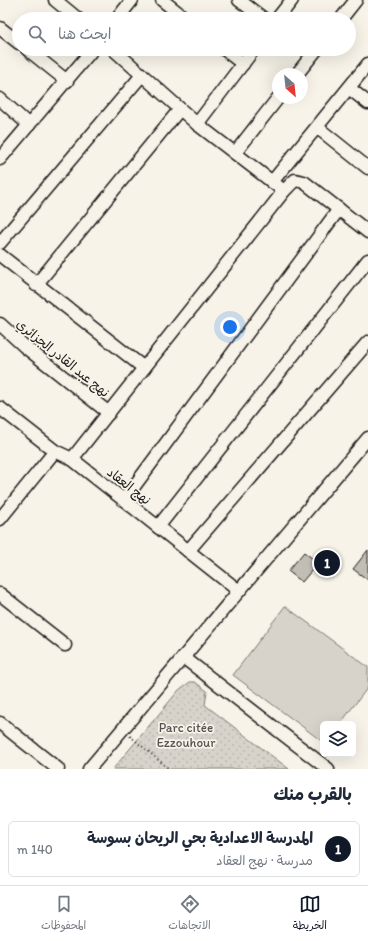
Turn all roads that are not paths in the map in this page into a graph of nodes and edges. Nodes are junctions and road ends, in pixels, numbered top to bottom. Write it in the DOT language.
graph roads {
  1 [pos="132,0"];
  2 [pos="162,0"];
  3 [pos="240,0"];
  4 [pos="292,0"];
  5 [pos="356,0"];
  6 [pos="61,2"];
  7 [pos="71,12"];
  8 [pos="123,12"];
  9 [pos="177,12"];
  10 [pos="255,12"];
  11 [pos="283,12"];
  12 [pos="347,12"];
  13 [pos="0,28"];
  14 [pos="12,37"];
  15 [pos="36,56"];
  16 [pos="87,56"];
  17 [pos="120,56"];
  18 [pos="233,56"];
  19 [pos="249,56"];
  20 [pos="311,56"];
  21 [pos="243,64"];
  22 [pos="368,64"];
  23 [pos="302,68"];
  24 [pos="142,75"];
  25 [pos="67,81"];
  26 [pos="349,88"];
  27 [pos="0,99"];
  28 [pos="368,103"];
  29 [pos="273,104"];
  30 [pos="180,109"];
  31 [pos="197,124"];
  32 [pos="29,125"];
  33 [pos="318,128"];
  34 [pos="235,153"];
  35 [pos="0,159"];
  36 [pos="368,168"];
  37 [pos="272,182"];
  38 [pos="284,191"];
  39 [pos="339,209"];
  40 [pos="368,232"];
  41 [pos="0,243"];
  42 [pos="0,255"];
  43 [pos="368,260"];
  44 [pos="36,285"];
  45 [pos="0,324"];
  46 [pos="368,342"];
  47 [pos="144,368"];
  48 [pos="0,408"];
  49 [pos="109,413"];
  50 [pos="368,438"];
  51 [pos="55,451"];
  52 [pos="72,459"];
  53 [pos="124,500"];
  54 [pos="0,519"];
  55 [pos="158,527"];
  56 [pos="188,551"];
  57 [pos="239,591"];
  58 [pos="0,594"];
  59 [pos="65,645"];
  60 [pos="183,658"];
  61 [pos="0,723"];
  62 [pos="58,769"];
  63 [pos="89,769"];
  64 [pos="328,769"];
  1 -- 8 [label="street"];
  2 -- 9 [label="street"];
  3 -- 10 [label="street"];
  4 -- 11 [label="street"];
  5 -- 12 [label="street"];
  6 -- 7 [label="street"];
  13 -- 14 [label="street"];
  15 -- 25 [label="street"];
  16 -- 25 [label="street"];
  17 -- 24 [label="street"];
  18 -- 21 [label="street"];
  19 -- 21 [label="street"];
  20 -- 23 [label="street"];
  21 -- 31 [label="street"];
  22 -- 26 [label="street"];
  24 -- 30 [label="street"];
  24 -- 41 [label="street"];
  25 -- 32 [label="street"];
  26 -- 28 [label="street"];
  26 -- 33 [label="street"];
  27 -- 32 [label="street"];
  29 -- 34 [label="street"];
  30 -- 31 [label="street"];
  30 -- 44 [label="street"];
  31 -- 34 [label="street"];
  32 -- 35 [label="street"];
  33 -- 36 [label="street"];
  33 -- 37 [label="street"];
  34 -- 37 [label="street"];
  37 -- 38 [label="street"];
  38 -- 39 [label="street"];
  38 -- 47 [label="street"];
  39 -- 40 [label="street"];
  39 -- 53 [label="street"];
  42 -- 44 [label="street"];
  43 -- 55 [label="street"];
  44 -- 47 [label="street"];
  45 -- 49 [label="street, نهج عبد القادر الجزائري"];
  46 -- 56 [label="street"];
  47 -- 49 [label="street"];
  48 -- 51 [label="street, نهج العقاد"];
  49 -- 52 [label="street"];
  50 -- 57 [label="street"];
  51 -- 52 [label="street, نهج العقاد"];
  51 -- 54 [label="street"];
  52 -- 53 [label="street, نهج العقاد"];
  53 -- 55 [label="street, نهج العقاد"];
  55 -- 56 [label="street, نهج العقاد"];
  56 -- 57 [label="street, نهج العقاد"];
  57 -- 60 [label="street"];
  58 -- 59 [label="street"];
  60 -- 63 [label="street"];
  60 -- 64 [label="street"];
  61 -- 62 [label="street"];
}
